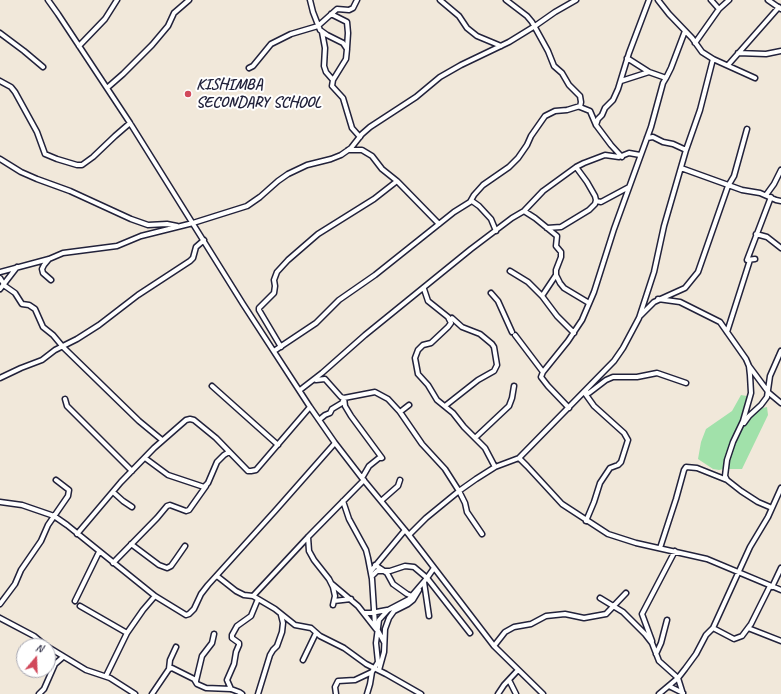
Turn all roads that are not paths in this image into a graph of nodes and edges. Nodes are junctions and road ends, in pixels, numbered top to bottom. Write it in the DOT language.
graph roads {
  1 [pos="48,0"];
  2 [pos="117,0"];
  3 [pos="189,0"];
  4 [pos="310,0"];
  5 [pos="357,0"];
  6 [pos="440,0"];
  7 [pos="506,0"];
  8 [pos="576,0"];
  9 [pos="649,0"];
  10 [pos="658,0"];
  11 [pos="711,0"];
  12 [pos="729,0"];
  13 [pos="768,0"];
  14 [pos="780,8"];
  15 [pos="719,9"];
  16 [pos="331,14"];
  17 [pos="318,26"];
  18 [pos="534,26"];
  19 [pos="322,31"];
  20 [pos="685,31"];
  21 [pos="0,33"];
  22 [pos="695,43"];
  23 [pos="79,46"];
  24 [pos="501,46"];
  25 [pos="347,48"];
  26 [pos="781,51"];
  27 [pos="738,53"];
  28 [pos="628,58"];
  29 [pos="713,59"];
  30 [pos="728,65"];
  31 [pos="43,67"];
  32 [pos="249,68"];
  33 [pos="648,72"];
  34 [pos="666,78"];
  35 [pos="755,78"];
  36 [pos="333,80"];
  37 [pos="0,81"];
  38 [pos="621,82"];
  39 [pos="106,88"];
  40 [pos="580,106"];
  41 [pos="130,123"];
  42 [pos="596,125"];
  43 [pos="747,129"];
  44 [pos="360,136"];
  45 [pos="647,138"];
  46 [pos="348,150"];
  47 [pos="686,150"];
  48 [pos="640,155"];
  49 [pos="622,157"];
  50 [pos="0,159"];
  51 [pos="576,167"];
  52 [pos="681,168"];
  53 [pos="781,170"];
  54 [pos="397,182"];
  55 [pos="728,186"];
  56 [pos="629,187"];
  57 [pos="766,195"];
  58 [pos="771,197"];
  59 [pos="781,200"];
  60 [pos="472,201"];
  61 [pos="596,201"];
  62 [pos="524,211"];
  63 [pos="193,223"];
  64 [pos="440,224"];
  65 [pos="178,227"];
  66 [pos="547,228"];
  67 [pos="496,230"];
  68 [pos="756,234"];
  69 [pos="204,240"];
  70 [pos="781,248"];
  71 [pos="49,259"];
  72 [pos="755,259"];
  73 [pos="750,260"];
  74 [pos="17,267"];
  75 [pos="510,271"];
  76 [pos="0,272"];
  77 [pos="556,275"];
  78 [pos="0,278"];
  79 [pos="51,280"];
  80 [pos="4,283"];
  81 [pos="0,288"];
  82 [pos="424,289"];
  83 [pos="491,293"];
  84 [pos="542,296"];
  85 [pos="658,300"];
  86 [pos="589,303"];
  87 [pos="452,318"];
  88 [pos="639,318"];
  89 [pos="728,332"];
  90 [pos="574,333"];
  91 [pos="63,347"];
  92 [pos="282,347"];
  93 [pos="274,351"];
  94 [pos="781,351"];
  95 [pos="749,366"];
  96 [pos="543,372"];
  97 [pos="0,378"];
  98 [pos="686,383"];
  99 [pos="309,384"];
  100 [pos="212,386"];
  101 [pos="514,386"];
  102 [pos="300,390"];
  103 [pos="584,392"];
  104 [pos="768,392"];
  105 [pos="344,398"];
  106 [pos="65,399"];
  107 [pos="781,403"];
  108 [pos="409,405"];
  109 [pos="445,406"];
  110 [pos="310,407"];
  111 [pos="569,408"];
  112 [pos="400,412"];
  113 [pos="319,420"];
  114 [pos="742,424"];
  115 [pos="475,438"];
  116 [pos="162,440"];
  117 [pos="335,443"];
  118 [pos="278,446"];
  119 [pos="229,452"];
  120 [pos="145,458"];
  121 [pos="519,458"];
  122 [pos="495,467"];
  123 [pos="132,471"];
  124 [pos="363,479"];
  125 [pos="56,480"];
  126 [pos="400,480"];
  127 [pos="727,480"];
  128 [pos="206,486"];
  129 [pos="781,488"];
  130 [pos="459,491"];
  131 [pos="113,492"];
  132 [pos="343,501"];
  133 [pos="381,501"];
  134 [pos="0,502"];
  135 [pos="132,507"];
  136 [pos="772,508"];
  137 [pos="54,516"];
  138 [pos="586,520"];
  139 [pos="405,530"];
  140 [pos="77,534"];
  141 [pos="482,534"];
  142 [pos="409,535"];
  143 [pos="308,537"];
  144 [pos="131,544"];
  145 [pos="185,546"];
  146 [pos="660,548"];
  147 [pos="675,551"];
  148 [pos="99,552"];
  149 [pos="113,563"];
  150 [pos="375,565"];
  151 [pos="434,568"];
  152 [pos="781,568"];
  153 [pos="371,571"];
  154 [pos="385,572"];
  155 [pos="738,573"];
  156 [pos="217,576"];
  157 [pos="372,577"];
  158 [pos="427,578"];
  159 [pos="423,583"];
  160 [pos="332,584"];
  161 [pos="771,586"];
  162 [pos="781,590"];
  163 [pos="626,594"];
  164 [pos="155,596"];
  165 [pos="253,596"];
  166 [pos="412,596"];
  167 [pos="600,598"];
  168 [pos="351,599"];
  169 [pos="258,600"];
  170 [pos="75,601"];
  171 [pos="0,604"];
  172 [pos="80,606"];
  173 [pos="614,607"];
  174 [pos="388,610"];
  175 [pos="364,613"];
  176 [pos="374,613"];
  177 [pos="281,615"];
  178 [pos="429,616"];
  179 [pos="0,618"];
  180 [pos="667,620"];
  181 [pos="713,628"];
  182 [pos="748,628"];
  183 [pos="376,629"];
  184 [pos="127,633"];
  185 [pos="316,633"];
  186 [pos="470,633"];
  187 [pos="214,634"];
  188 [pos="36,638"];
  189 [pos="781,640"];
  190 [pos="384,642"];
  191 [pos="652,644"];
  192 [pos="494,646"];
  193 [pos="176,647"];
  194 [pos="56,653"];
  195 [pos="656,654"];
  196 [pos="63,657"];
  197 [pos="303,660"];
  198 [pos="169,669"];
  199 [pos="375,670"];
  200 [pos="518,670"];
  201 [pos="106,676"];
  202 [pos="678,678"];
  203 [pos="509,680"];
  204 [pos="196,681"];
  205 [pos="669,686"];
  206 [pos="231,689"];
  207 [pos="39,694"];
  208 [pos="135,694"];
  209 [pos="152,694"];
  210 [pos="242,694"];
  211 [pos="258,694"];
  212 [pos="336,694"];
  213 [pos="367,694"];
  214 [pos="421,694"];
  215 [pos="498,694"];
  216 [pos="516,694"];
  217 [pos="543,694"];
  218 [pos="659,694"];
  219 [pos="683,694"];
  1 -- 23 [label="street"];
  2 -- 23 [label="street"];
  3 -- 39 [label="street"];
  4 -- 17 [label="street"];
  5 -- 16 [label="street"];
  6 -- 24 [label="street"];
  7 -- 18 [label="street"];
  8 -- 18 [label="street"];
  9 -- 28 [label="street"];
  10 -- 20 [label="street"];
  11 -- 15 [label="street"];
  12 -- 15 [label="street"];
  13 -- 14 [label="street"];
  14 -- 27 [label="street"];
  15 -- 22 [label="street"];
  16 -- 17 [label="street"];
  16 -- 25 [label="street"];
  17 -- 19 [label="street"];
  17 -- 32 [label="street"];
  18 -- 24 [label="street"];
  18 -- 40 [label="street"];
  19 -- 25 [label="street"];
  19 -- 36 [label="street"];
  20 -- 22 [label="street"];
  20 -- 34 [label="street"];
  21 -- 31 [label="street"];
  22 -- 29 [label="street"];
  23 -- 39 [label="street"];
  24 -- 44 [label="street"];
  25 -- 36 [label="street"];
  26 -- 27 [label="street"];
  27 -- 30 [label="street"];
  28 -- 33 [label="street"];
  28 -- 38 [label="street"];
  29 -- 30 [label="street"];
  29 -- 47 [label="street"];
  30 -- 35 [label="street"];
  33 -- 34 [label="street"];
  33 -- 38 [label="street"];
  34 -- 45 [label="street"];
  36 -- 44 [label="street"];
  37 -- 41 [label="street"];
  38 -- 42 [label="street"];
  39 -- 41 [label="street"];
  40 -- 42 [label="street"];
  40 -- 60 [label="street"];
  41 -- 63 [label="street"];
  42 -- 49 [label="street"];
  43 -- 55 [label="street"];
  44 -- 46 [label="street"];
  45 -- 47 [label="street"];
  45 -- 48 [label="street"];
  46 -- 54 [label="street"];
  46 -- 63 [label="street"];
  47 -- 52 [label="street"];
  48 -- 49 [label="street"];
  48 -- 56 [label="street"];
  49 -- 51 [label="street"];
  50 -- 65 [label="street"];
  51 -- 61 [label="street"];
  51 -- 62 [label="street"];
  52 -- 55 [label="street"];
  52 -- 88 [label="street"];
  53 -- 57 [label="street"];
  54 -- 64 [label="street"];
  54 -- 92 [label="street"];
  55 -- 57 [label="street"];
  55 -- 85 [label="street"];
  56 -- 61 [label="street"];
  56 -- 86 [label="street"];
  57 -- 58 [label="street"];
  58 -- 59 [label="street"];
  58 -- 68 [label="street"];
  60 -- 64 [label="street"];
  60 -- 67 [label="street"];
  61 -- 66 [label="street"];
  62 -- 66 [label="street"];
  62 -- 67 [label="street"];
  63 -- 65 [label="street"];
  63 -- 69 [label="street"];
  64 -- 92 [label="street"];
  65 -- 71 [label="street"];
  66 -- 77 [label="street"];
  67 -- 82 [label="street"];
  68 -- 70 [label="street"];
  68 -- 73 [label="street"];
  69 -- 91 [label="street"];
  69 -- 93 [label="street"];
  71 -- 74 [label="street"];
  71 -- 79 [label="street"];
  72 -- 73 [label="street"];
  73 -- 89 [label="street"];
  74 -- 76 [label="street"];
  74 -- 80 [label="street"];
  75 -- 84 [label="street"];
  77 -- 84 [label="street"];
  77 -- 86 [label="street"];
  78 -- 80 [label="street"];
  80 -- 81 [label="street"];
  80 -- 91 [label="street"];
  82 -- 99 [label="street"];
  82 -- 109 [label="street"];
  83 -- 96 [label="street"];
  84 -- 90 [label="street"];
  85 -- 88 [label="street"];
  85 -- 89 [label="street"];
  86 -- 90 [label="street"];
  87 -- 109 [label="street"];
  88 -- 103 [label="street"];
  89 -- 95 [label="street"];
  90 -- 96 [label="street"];
  91 -- 97 [label="street"];
  91 -- 116 [label="street"];
  92 -- 93 [label="street"];
  93 -- 102 [label="street"];
  94 -- 104 [label="street"];
  95 -- 104 [label="street"];
  95 -- 114 [label="street"];
  96 -- 111 [label="street"];
  98 -- 103 [label="street"];
  99 -- 102 [label="street"];
  99 -- 105 [label="street"];
  100 -- 118 [label="street"];
  101 -- 115 [label="street"];
  102 -- 110 [label="street"];
  103 -- 111 [label="street"];
  103 -- 138 [label="street"];
  104 -- 107 [label="street"];
  104 -- 114 [label="street"];
  105 -- 112 [label="street"];
  105 -- 113 [label="street"];
  105 -- 124 [label="street"];
  106 -- 123 [label="street"];
  108 -- 112 [label="street"];
  109 -- 115 [label="street"];
  110 -- 113 [label="street"];
  110 -- 118 [label="street"];
  111 -- 121 [label="street"];
  112 -- 130 [label="street"];
  113 -- 117 [label="street"];
  114 -- 127 [label="street"];
  115 -- 122 [label="street"];
  116 -- 119 [label="street"];
  116 -- 120 [label="street"];
  117 -- 124 [label="street"];
  117 -- 156 [label="street"];
  118 -- 119 [label="street"];
  119 -- 128 [label="street"];
  120 -- 123 [label="street"];
  120 -- 128 [label="street"];
  121 -- 122 [label="street"];
  121 -- 138 [label="street"];
  122 -- 130 [label="street"];
  123 -- 131 [label="street"];
  124 -- 132 [label="street"];
  124 -- 133 [label="street"];
  125 -- 137 [label="street"];
  126 -- 133 [label="street"];
  127 -- 136 [label="street"];
  127 -- 146 [label="street"];
  128 -- 144 [label="street"];
  129 -- 136 [label="street"];
  130 -- 141 [label="street"];
  130 -- 142 [label="street"];
  131 -- 135 [label="street"];
  131 -- 140 [label="street"];
  132 -- 143 [label="street"];
  132 -- 153 [label="street"];
  133 -- 139 [label="street"];
  134 -- 137 [label="street"];
  136 -- 155 [label="street"];
  137 -- 140 [label="street"];
  137 -- 171 [label="street"];
  138 -- 146 [label="street"];
  139 -- 142 [label="street"];
  139 -- 150 [label="street"];
  140 -- 148 [label="street"];
  142 -- 151 [label="street"];
  143 -- 160 [label="street"];
  143 -- 165 [label="street"];
  144 -- 145 [label="street"];
  144 -- 149 [label="street"];
  146 -- 147 [label="street"];
  147 -- 155 [label="street"];
  147 -- 191 [label="street"];
  148 -- 149 [label="street"];
  148 -- 170 [label="street"];
  149 -- 164 [label="street"];
  150 -- 153 [label="street"];
  150 -- 154 [label="street"];
  151 -- 158 [label="street"];
  151 -- 192 [label="street"];
  152 -- 161 [label="street"];
  153 -- 157 [label="street"];
  154 -- 157 [label="street"];
  154 -- 158 [label="street"];
  154 -- 166 [label="street"];
  155 -- 161 [label="street"];
  155 -- 181 [label="street"];
  156 -- 164 [label="street"];
  156 -- 165 [label="street"];
  157 -- 176 [label="street"];
  158 -- 159 [label="street"];
  158 -- 186 [label="street"];
  159 -- 166 [label="street"];
  159 -- 178 [label="street"];
  159 -- 190 [label="street"];
  160 -- 168 [label="street"];
  160 -- 168 [label="street"];
  161 -- 162 [label="street"];
  161 -- 182 [label="street"];
  163 -- 173 [label="street"];
  164 -- 184 [label="street"];
  165 -- 169 [label="street"];
  166 -- 174 [label="street"];
  167 -- 173 [label="street"];
  168 -- 175 [label="street"];
  169 -- 177 [label="street"];
  169 -- 206 [label="street"];
  172 -- 184 [label="street"];
  173 -- 191 [label="street"];
  173 -- 192 [label="street"];
  174 -- 176 [label="street"];
  174 -- 183 [label="street"];
  175 -- 176 [label="street"];
  175 -- 183 [label="street"];
  176 -- 183 [label="street"];
  177 -- 185 [label="street"];
  177 -- 211 [label="street"];
  179 -- 188 [label="street"];
  180 -- 195 [label="street"];
  181 -- 182 [label="street"];
  181 -- 202 [label="street"];
  182 -- 189 [label="street"];
  183 -- 190 [label="street"];
  183 -- 199 [label="street"];
  184 -- 201 [label="street"];
  185 -- 197 [label="street"];
  185 -- 199 [label="street"];
  187 -- 204 [label="street"];
  190 -- 199 [label="street"];
  191 -- 195 [label="street"];
  192 -- 200 [label="street"];
  193 -- 198 [label="street"];
  194 -- 196 [label="street"];
  195 -- 202 [label="street"];
  196 -- 201 [label="street"];
  196 -- 207 [label="street"];
  198 -- 204 [label="street"];
  198 -- 209 [label="street"];
  199 -- 212 [label="street"];
  199 -- 213 [label="street"];
  199 -- 214 [label="street"];
  200 -- 203 [label="street"];
  200 -- 217 [label="street"];
  201 -- 208 [label="street"];
  202 -- 205 [label="street"];
  202 -- 219 [label="street"];
  203 -- 215 [label="street"];
  203 -- 216 [label="street"];
  204 -- 206 [label="street"];
  205 -- 218 [label="street"];
  205 -- 219 [label="street"];
  206 -- 210 [label="street"];
}
